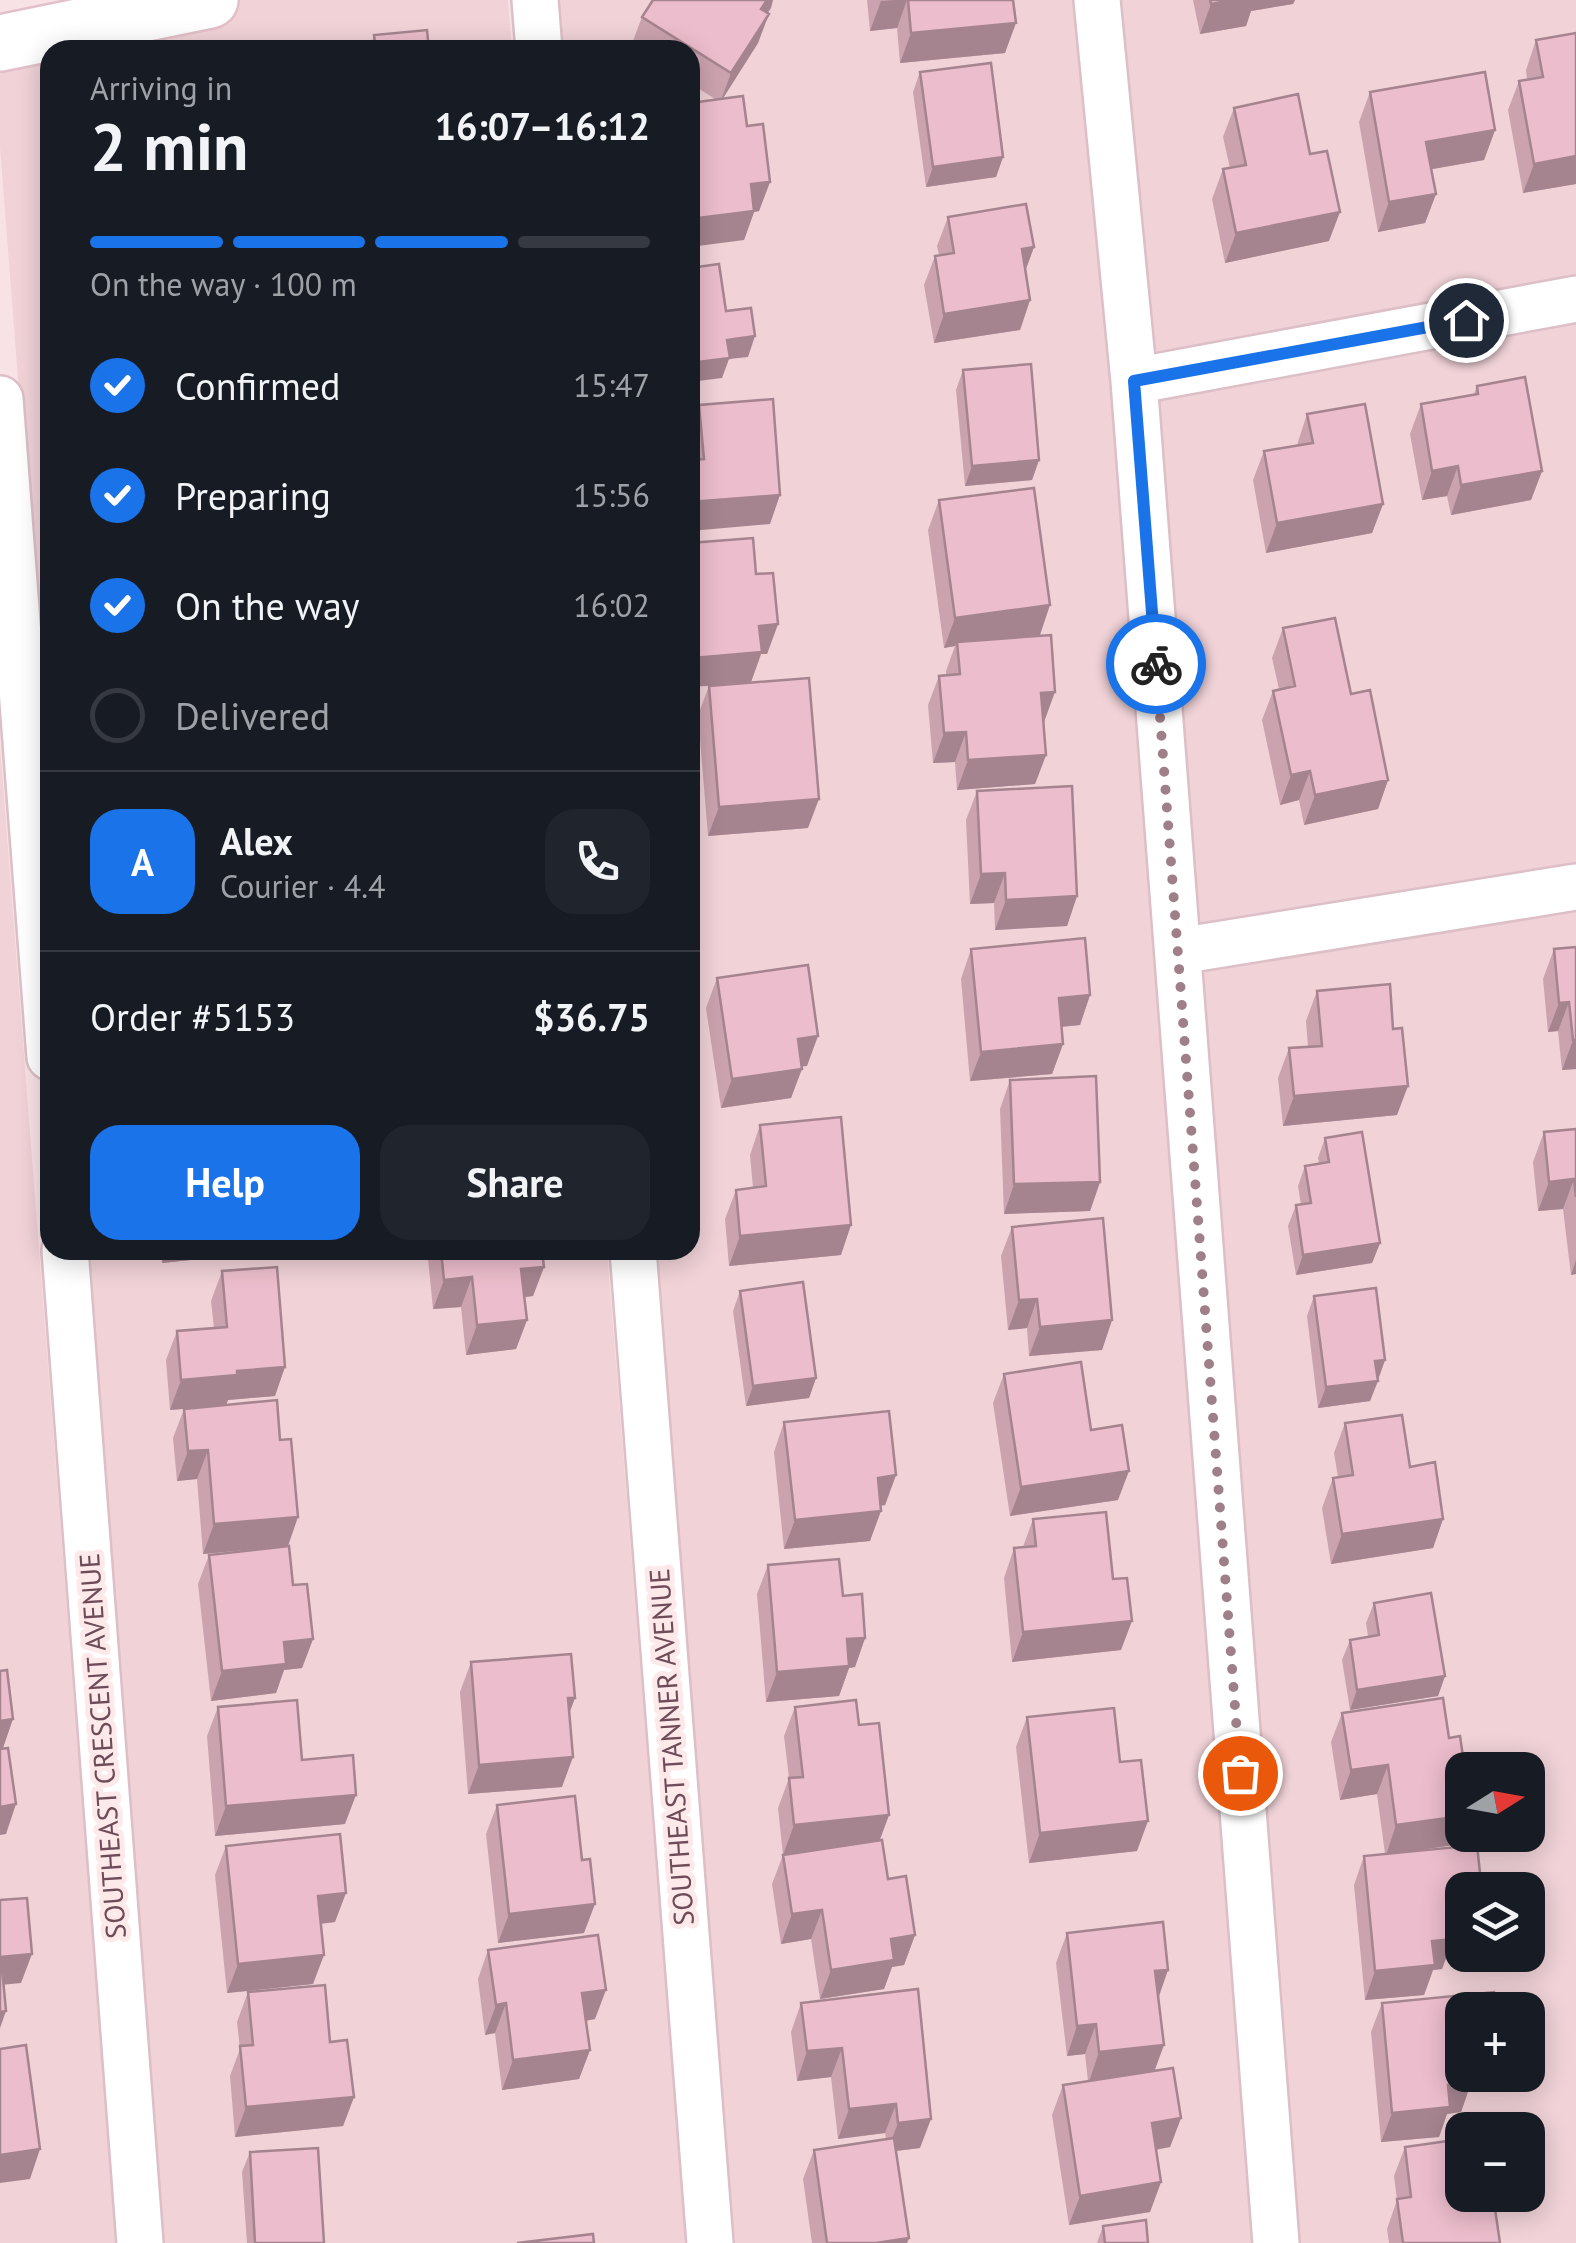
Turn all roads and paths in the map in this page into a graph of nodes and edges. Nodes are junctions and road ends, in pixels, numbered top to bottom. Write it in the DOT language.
graph roads {
  1 [pos="210,0"];
  2 [pos="535,0"];
  3 [pos="1097,0"];
  4 [pos="538,40"];
  5 [pos="0,43"];
  6 [pos="1576,299"];
  7 [pos="1134,381"];
  8 [pos="0,399"];
  9 [pos="1576,887"];
  10 [pos="40,925"];
  11 [pos="1179,951"];
  12 [pos="66,1260"];
  13 [pos="634,1260"];
  14 [pos="140,2243"];
  15 [pos="710,2243"];
  16 [pos="1276,2243"];
  1 -- 5 [label="street"];
  2 -- 4 [label="street"];
  3 -- 7 [label="street"];
  6 -- 7 [label="street"];
  7 -- 11 [label="street"];
  8 -- 10 [label="street"];
  9 -- 11 [label="street"];
  11 -- 16 [label="street"];
  12 -- 14 [label="street, SOUTHEAST CRESCENT AVENUE"];
  13 -- 15 [label="street, SOUTHEAST TANNER AVENUE"];
}
